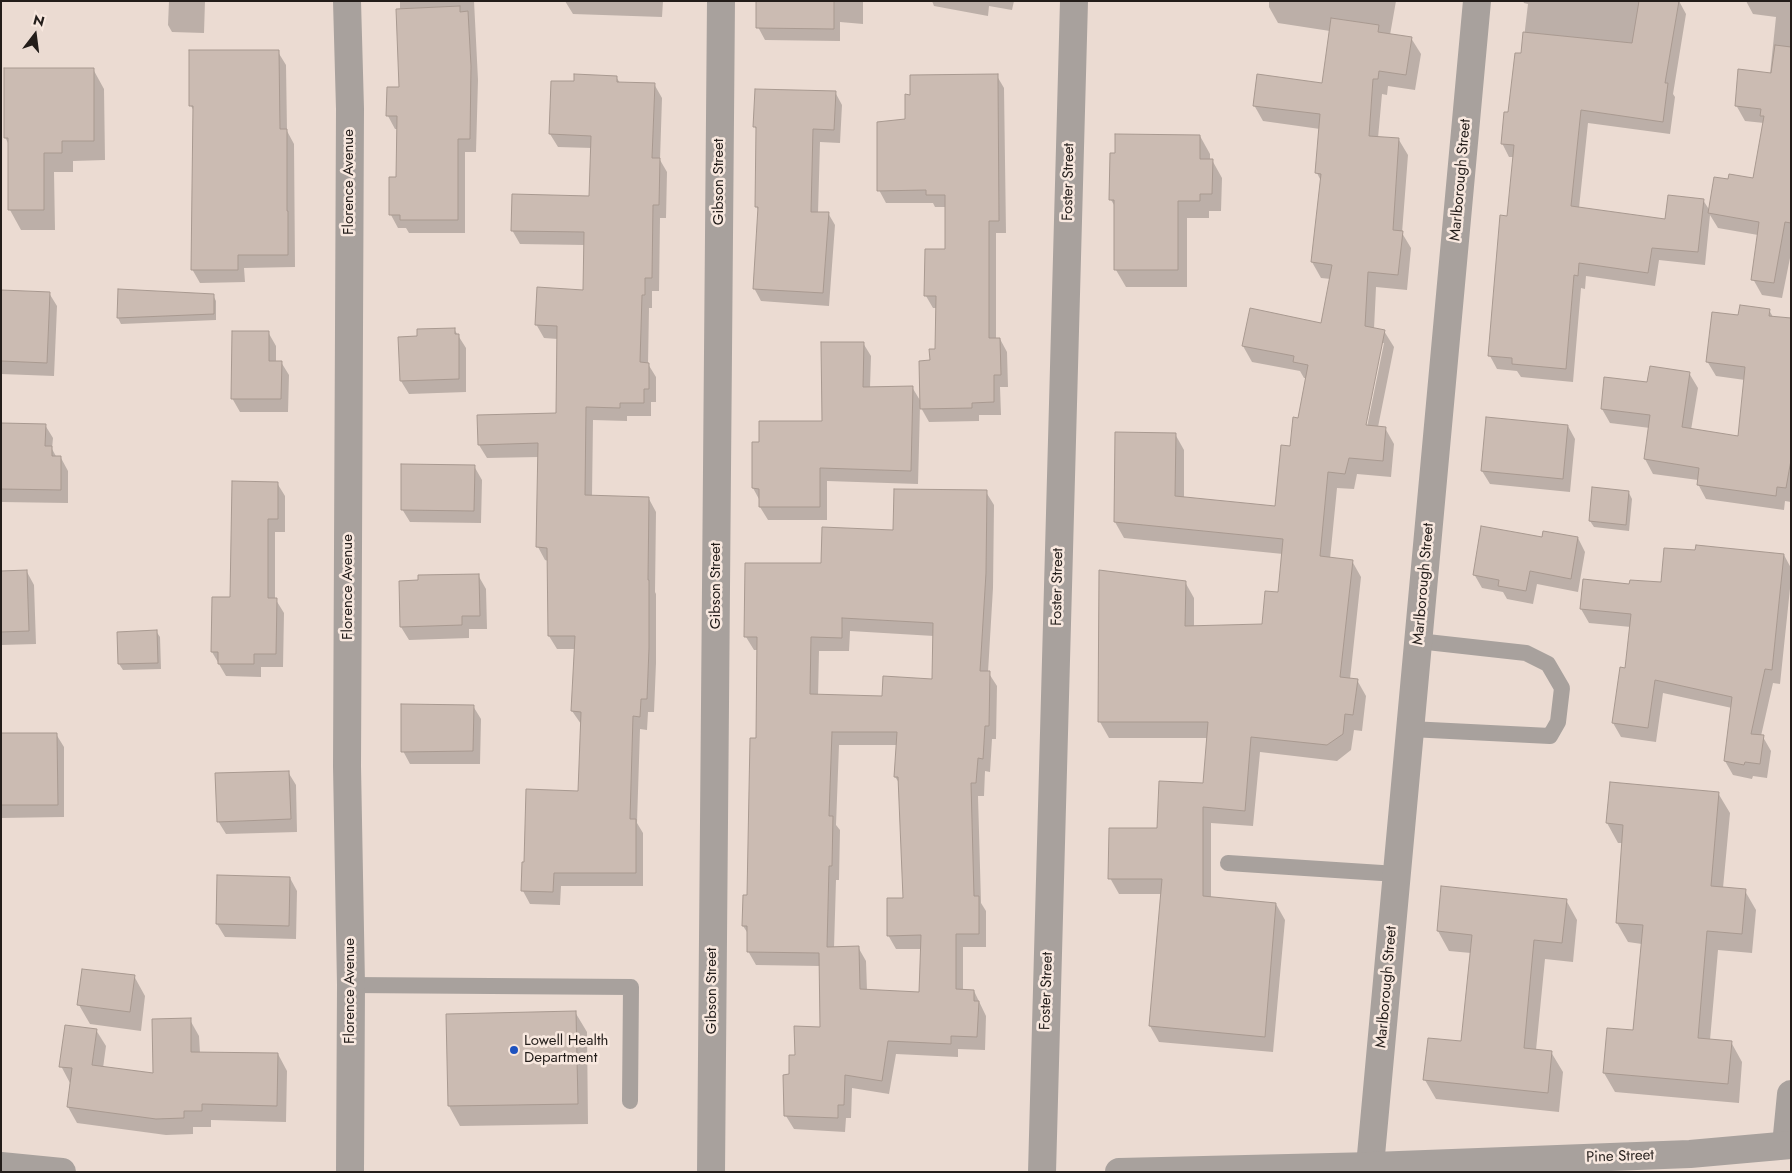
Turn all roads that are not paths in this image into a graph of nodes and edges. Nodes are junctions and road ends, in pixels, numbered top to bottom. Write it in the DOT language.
graph roads {
  1 [pos="347,1"];
  2 [pos="721,1"];
  3 [pos="1074,1"];
  4 [pos="1477,1"];
  5 [pos="1418,641"];
  6 [pos="1410,729"];
  7 [pos="1228,863"];
  8 [pos="1397,874"];
  9 [pos="351,986"];
  10 [pos="1791,1094"];
  11 [pos="630,1101"];
  12 [pos="1788,1145"];
  13 [pos="1637,1164"];
  14 [pos="1,1166"];
  15 [pos="1370,1166"];
  16 [pos="62,1172"];
  17 [pos="350,1172"];
  18 [pos="711,1172"];
  19 [pos="1042,1172"];
  20 [pos="1118,1172"];
  1 -- 9 [label="street, Florence Avenue"];
  2 -- 18 [label="street, Gibson Street"];
  3 -- 19 [label="street, Foster Street"];
  4 -- 5 [label="street, Marlborough Street"];
  5 -- 6 [label="street, Marlborough Street"];
  5 -- 6 [label="lane"];
  6 -- 8 [label="street, Marlborough Street"];
  7 -- 8 [label="lane"];
  8 -- 15 [label="street, Marlborough Street"];
  9 -- 11 [label="lane"];
  9 -- 17 [label="street, Florence Avenue"];
  10 -- 12 [label="street"];
  12 -- 13 [label="street, Pine Street"];
  13 -- 15 [label="street, Pine Street"];
  14 -- 16 [label="street"];
  15 -- 20 [label="street, Pine Street"];
}
